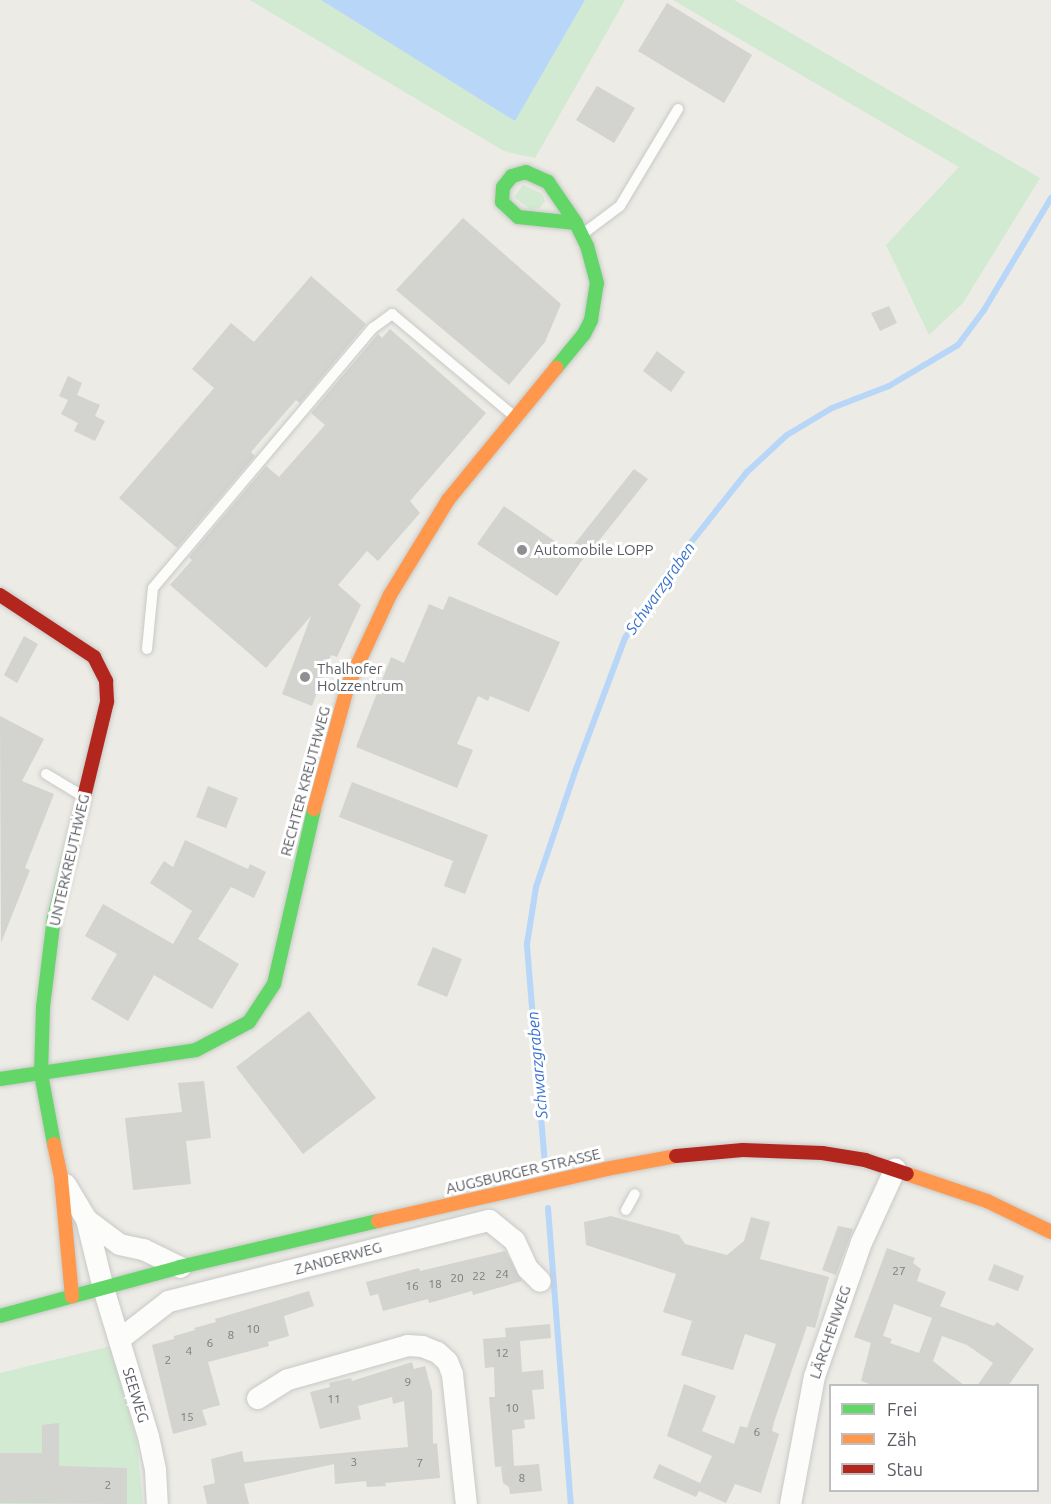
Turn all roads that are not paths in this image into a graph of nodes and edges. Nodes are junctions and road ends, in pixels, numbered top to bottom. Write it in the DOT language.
graph roads {
  1 [pos="678,109"];
  2 [pos="579,229"];
  3 [pos="515,417"];
  4 [pos="0,595"];
  5 [pos="147,649"];
  6 [pos="46,774"];
  7 [pos="84,797"];
  8 [pos="41,1074"];
  9 [pos="0,1079"];
  10 [pos="895,1168"];
  11 [pos="61,1178"];
  12 [pos="635,1194"];
  13 [pos="627,1210"];
  14 [pos="86,1219"];
  15 [pos="1051,1232"];
  16 [pos="180,1267"];
  17 [pos="540,1281"];
  18 [pos="103,1288"];
  19 [pos="72,1296"];
  20 [pos="0,1316"];
  21 [pos="119,1339"];
  22 [pos="256,1398"];
  23 [pos="157,1504"];
  24 [pos="466,1504"];
  25 [pos="790,1504"];
  1 -- 2 [label="lane"];
  2 -- 2 [label="street, RECHTER KREUTHWEG"];
  2 -- 3 [label="street, RECHTER KREUTHWEG"];
  3 -- 5 [label="lane"];
  3 -- 8 [label="street, RECHTER KREUTHWEG"];
  4 -- 7 [label="street, UNTERKREUTHWEG"];
  6 -- 7 [label="lane"];
  7 -- 8 [label="street, UNTERKREUTHWEG"];
  8 -- 9 [label="street, RECHTER KREUTHWEG"];
  8 -- 11 [label="street, UNTERKREUTHWEG"];
  10 -- 15 [label="street, AUGSBURGER STRASSE"];
  10 -- 16 [label="street, AUGSBURGER STRASSE"];
  10 -- 25 [label="street, LÄRCHENWEG"];
  11 -- 14 [label="street, UNTERKREUTHWEG"];
  11 -- 19 [label="street, UNTERKREUTHWEG"];
  12 -- 13 [label="lane"];
  14 -- 16 [label="street, UNTERKREUTHWEG"];
  14 -- 18 [label="street, UNTERKREUTHWEG"];
  16 -- 18 [label="street, AUGSBURGER STRASSE"];
  17 -- 21 [label="street, ZANDERWEG"];
  18 -- 19 [label="street, AUGSBURGER STRASSE"];
  18 -- 21 [label="street, SEEWEG"];
  19 -- 20 [label="street, AUGSBURGER STRASSE"];
  21 -- 23 [label="street, SEEWEG"];
  22 -- 24 [label="street"];
}
